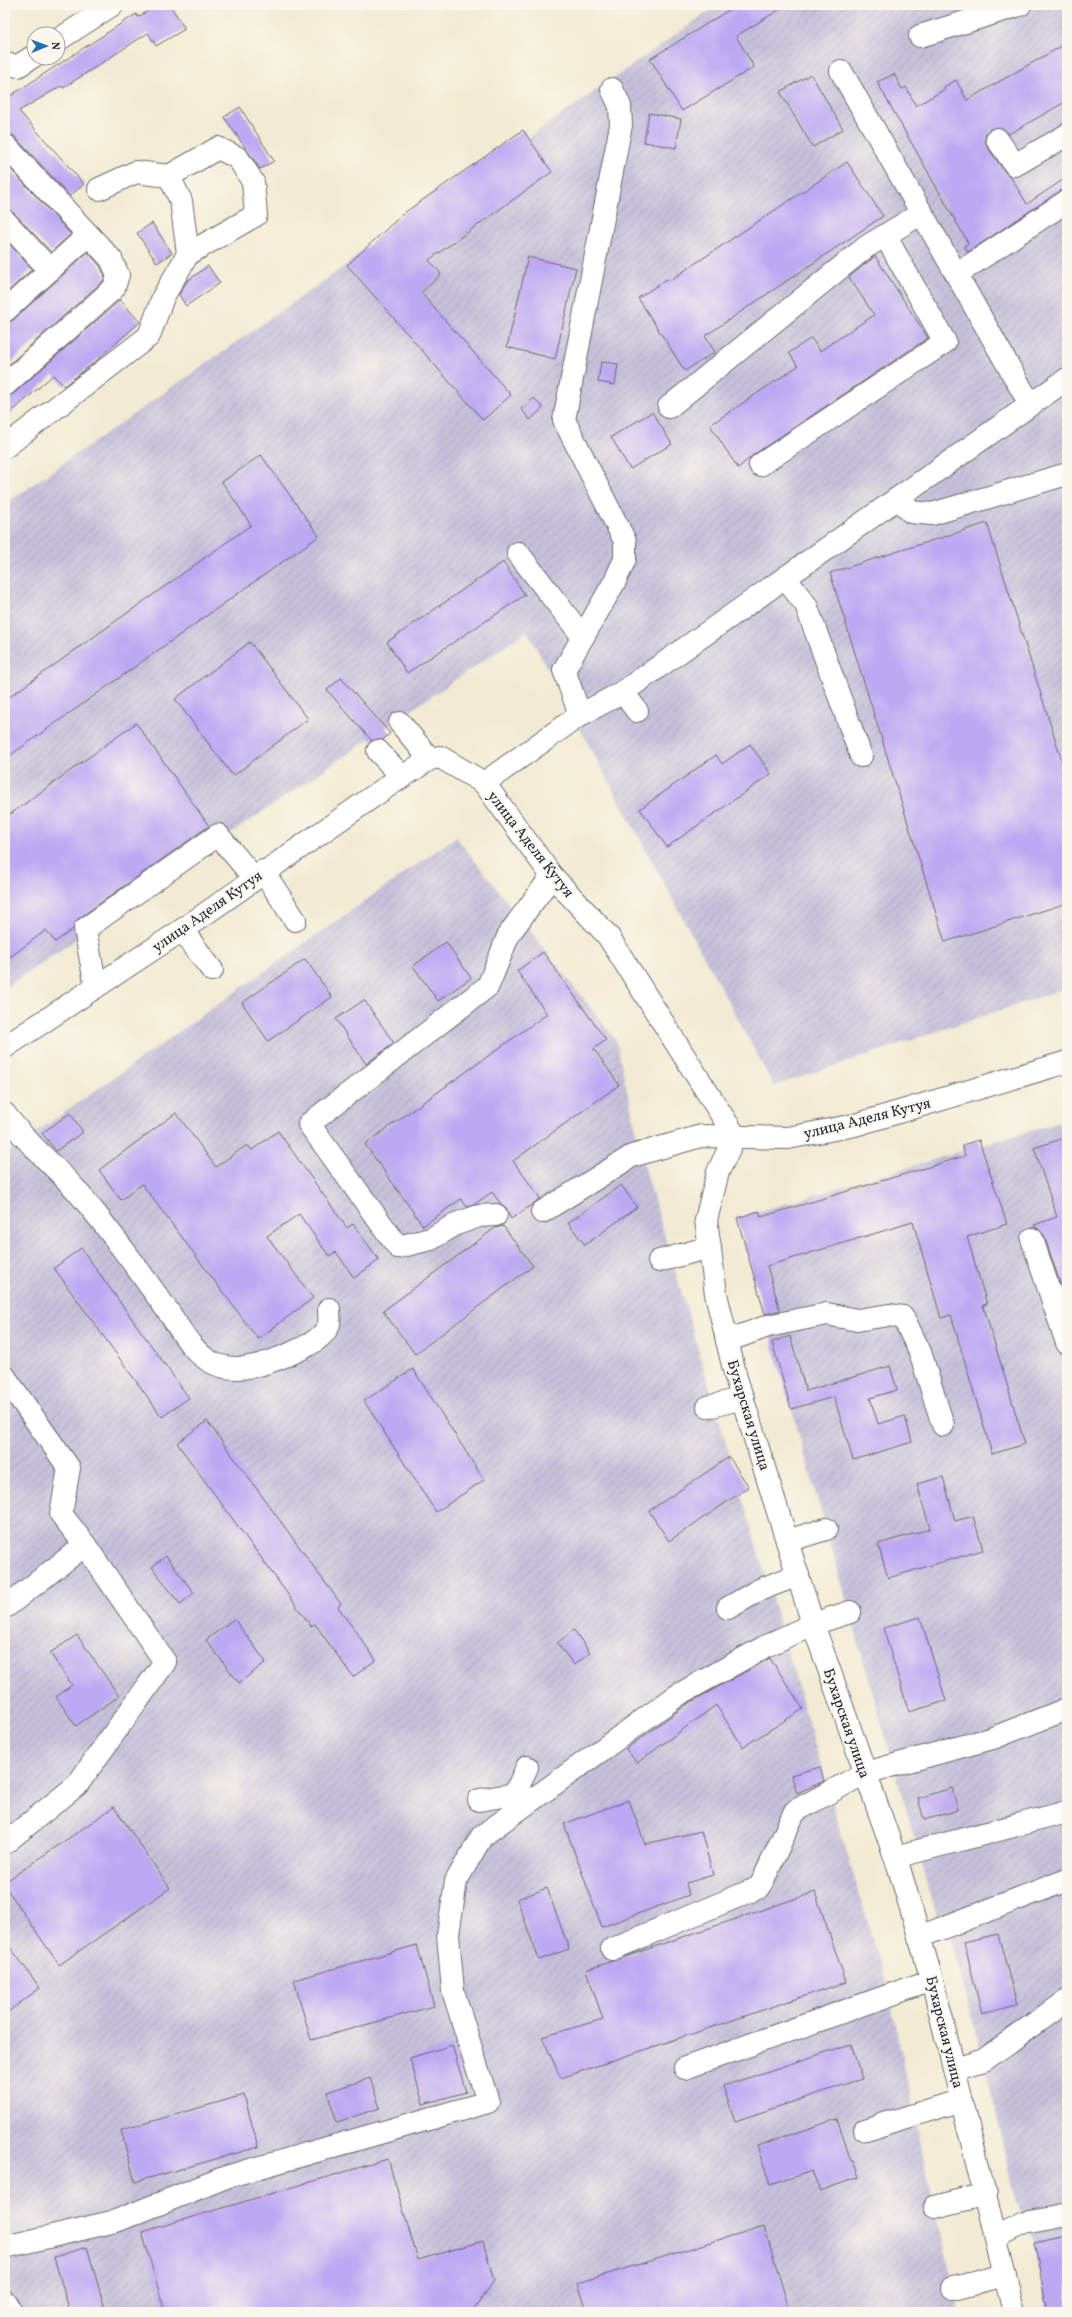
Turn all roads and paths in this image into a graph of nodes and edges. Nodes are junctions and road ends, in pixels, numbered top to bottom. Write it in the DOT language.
graph roads {
  1 [pos="112,5"];
  2 [pos="1020,5"];
  3 [pos="66,35"];
  4 [pos="920,36"];
  5 [pos="26,61"];
  6 [pos="5,64"];
  7 [pos="841,71"];
  8 [pos="612,89"];
  9 [pos="1067,135"];
  10 [pos="997,139"];
  11 [pos="5,145"];
  12 [pos="169,176"];
  13 [pos="99,189"];
  14 [pos="1067,201"];
  15 [pos="922,213"];
  16 [pos="5,221"];
  17 [pos="88,236"];
  18 [pos="886,237"];
  19 [pos="188,254"];
  20 [pos="50,270"];
  21 [pos="957,274"];
  22 [pos="6,308"];
  23 [pos="1067,379"];
  24 [pos="5,385"];
  25 [pos="1030,404"];
  26 [pos="669,407"];
  27 [pos="5,447"];
  28 [pos="760,465"];
  29 [pos="1067,474"];
  30 [pos="898,498"];
  31 [pos="518,554"];
  32 [pos="785,578"];
  33 [pos="583,637"];
  34 [pos="623,692"];
  35 [pos="637,711"];
  36 [pos="580,715"];
  37 [pos="400,723"];
  38 [pos="378,751"];
  39 [pos="861,756"];
  40 [pos="430,759"];
  41 [pos="402,777"];
  42 [pos="484,784"];
  43 [pos="258,875"];
  44 [pos="552,876"];
  45 [pos="295,920"];
  46 [pos="182,930"];
  47 [pos="212,970"];
  48 [pos="96,987"];
  49 [pos="5,1047"];
  50 [pos="1067,1062"];
  51 [pos="5,1114"];
  52 [pos="735,1136"];
  53 [pos="542,1212"];
  54 [pos="496,1215"];
  55 [pos="1032,1239"];
  56 [pos="710,1247"];
  57 [pos="659,1261"];
  58 [pos="329,1308"];
  59 [pos="728,1341"];
  60 [pos="1067,1343"];
  61 [pos="5,1377"];
  62 [pos="743,1398"];
  63 [pos="708,1407"];
  64 [pos="943,1425"];
  65 [pos="826,1529"];
  66 [pos="787,1541"];
  67 [pos="85,1545"];
  68 [pos="798,1575"];
  69 [pos="7,1606"];
  70 [pos="728,1608"];
  71 [pos="850,1612"];
  72 [pos="813,1624"];
  73 [pos="1067,1709"];
  74 [pos="527,1767"];
  75 [pos="865,1773"];
  76 [pos="478,1800"];
  77 [pos="518,1801"];
  78 [pos="1067,1812"];
  79 [pos="5,1843"];
  80 [pos="895,1857"];
  81 [pos="1067,1880"];
  82 [pos="919,1937"];
  83 [pos="612,1949"];
  84 [pos="932,1980"];
  85 [pos="1067,2000"];
  86 [pos="685,2068"];
  87 [pos="955,2069"];
  88 [pos="962,2100"];
  89 [pos="865,2130"];
  90 [pos="986,2194"];
  91 [pos="935,2207"];
  92 [pos="1067,2214"];
  93 [pos="996,2236"];
  94 [pos="5,2247"];
  95 [pos="1005,2275"];
  96 [pos="954,2288"];
  97 [pos="5,2302"];
  98 [pos="11,2312"];
  99 [pos="1014,2312"];
  1 -- 3 [label="street"];
  2 -- 4 [label="street"];
  5 -- 6 [label="street"];
  7 -- 15 [label="street"];
  8 -- 33 [label="street"];
  9 -- 10 [label="street"];
  11 -- 17 [label="street"];
  12 -- 13 [label="street"];
  12 -- 19 [label="street"];
  12 -- 19 [label="street"];
  14 -- 21 [label="street"];
  15 -- 18 [label="street"];
  15 -- 21 [label="street"];
  16 -- 20 [label="street"];
  17 -- 20 [label="street"];
  17 -- 24 [label="street"];
  18 -- 26 [label="street"];
  18 -- 28 [label="street"];
  19 -- 27 [label="street"];
  20 -- 22 [label="street"];
  21 -- 25 [label="street"];
  23 -- 25 [label="street"];
  25 -- 30 [label="street"];
  29 -- 30 [label="street"];
  30 -- 32 [label="street"];
  31 -- 33 [label="street"];
  32 -- 34 [label="street"];
  32 -- 39 [label="street"];
  33 -- 36 [label="street"];
  34 -- 35 [label="street"];
  34 -- 36 [label="street"];
  36 -- 42 [label="street"];
  37 -- 40 [label="street"];
  38 -- 41 [label="street"];
  40 -- 41 [label="street, улица Аделя Кутуя"];
  40 -- 42 [label="street, улица Аделя Кутуя"];
  41 -- 43 [label="street, улица Аделя Кутуя"];
  42 -- 44 [label="street, улица Аделя Кутуя"];
  43 -- 45 [label="street"];
  43 -- 46 [label="street, улица Аделя Кутуя"];
  43 -- 48 [label="street"];
  44 -- 52 [label="street, улица Аделя Кутуя"];
  44 -- 54 [label="street"];
  46 -- 47 [label="street"];
  46 -- 48 [label="street, улица Аделя Кутуя"];
  48 -- 49 [label="street, улица Аделя Кутуя"];
  50 -- 52 [label="street, улица Аделя Кутуя"];
  51 -- 58 [label="street"];
  52 -- 53 [label="street"];
  52 -- 56 [label="street, Бухарская улица"];
  55 -- 60 [label="street"];
  56 -- 57 [label="street"];
  56 -- 59 [label="street, Бухарская улица"];
  59 -- 62 [label="street, Бухарская улица"];
  59 -- 64 [label="street"];
  61 -- 67 [label="street"];
  62 -- 63 [label="street"];
  62 -- 66 [label="street, Бухарская улица"];
  65 -- 66 [label="street"];
  66 -- 68 [label="street, Бухарская улица"];
  67 -- 69 [label="street"];
  67 -- 79 [label="street"];
  68 -- 70 [label="street"];
  68 -- 72 [label="street, Бухарская улица"];
  71 -- 72 [label="street"];
  72 -- 75 [label="street, Бухарская улица"];
  72 -- 77 [label="street"];
  73 -- 75 [label="street"];
  74 -- 77 [label="street"];
  75 -- 80 [label="street, Бухарская улица"];
  75 -- 83 [label="street"];
  76 -- 77 [label="street"];
  77 -- 94 [label="street"];
  78 -- 80 [label="street"];
  80 -- 82 [label="street, Бухарская улица"];
  81 -- 82 [label="street"];
  82 -- 84 [label="street, Бухарская улица"];
  84 -- 86 [label="street"];
  84 -- 87 [label="street, Бухарская улица"];
  85 -- 87 [label="street"];
  87 -- 88 [label="street, Бухарская улица"];
  88 -- 89 [label="street"];
  88 -- 90 [label="street, Бухарская улица"];
  90 -- 91 [label="street"];
  90 -- 93 [label="street, Бухарская улица"];
  92 -- 93 [label="street"];
  93 -- 95 [label="street, Бухарская улица"];
  95 -- 96 [label="street"];
  95 -- 99 [label="street, Бухарская улица"];
  97 -- 98 [label="street"];
}
